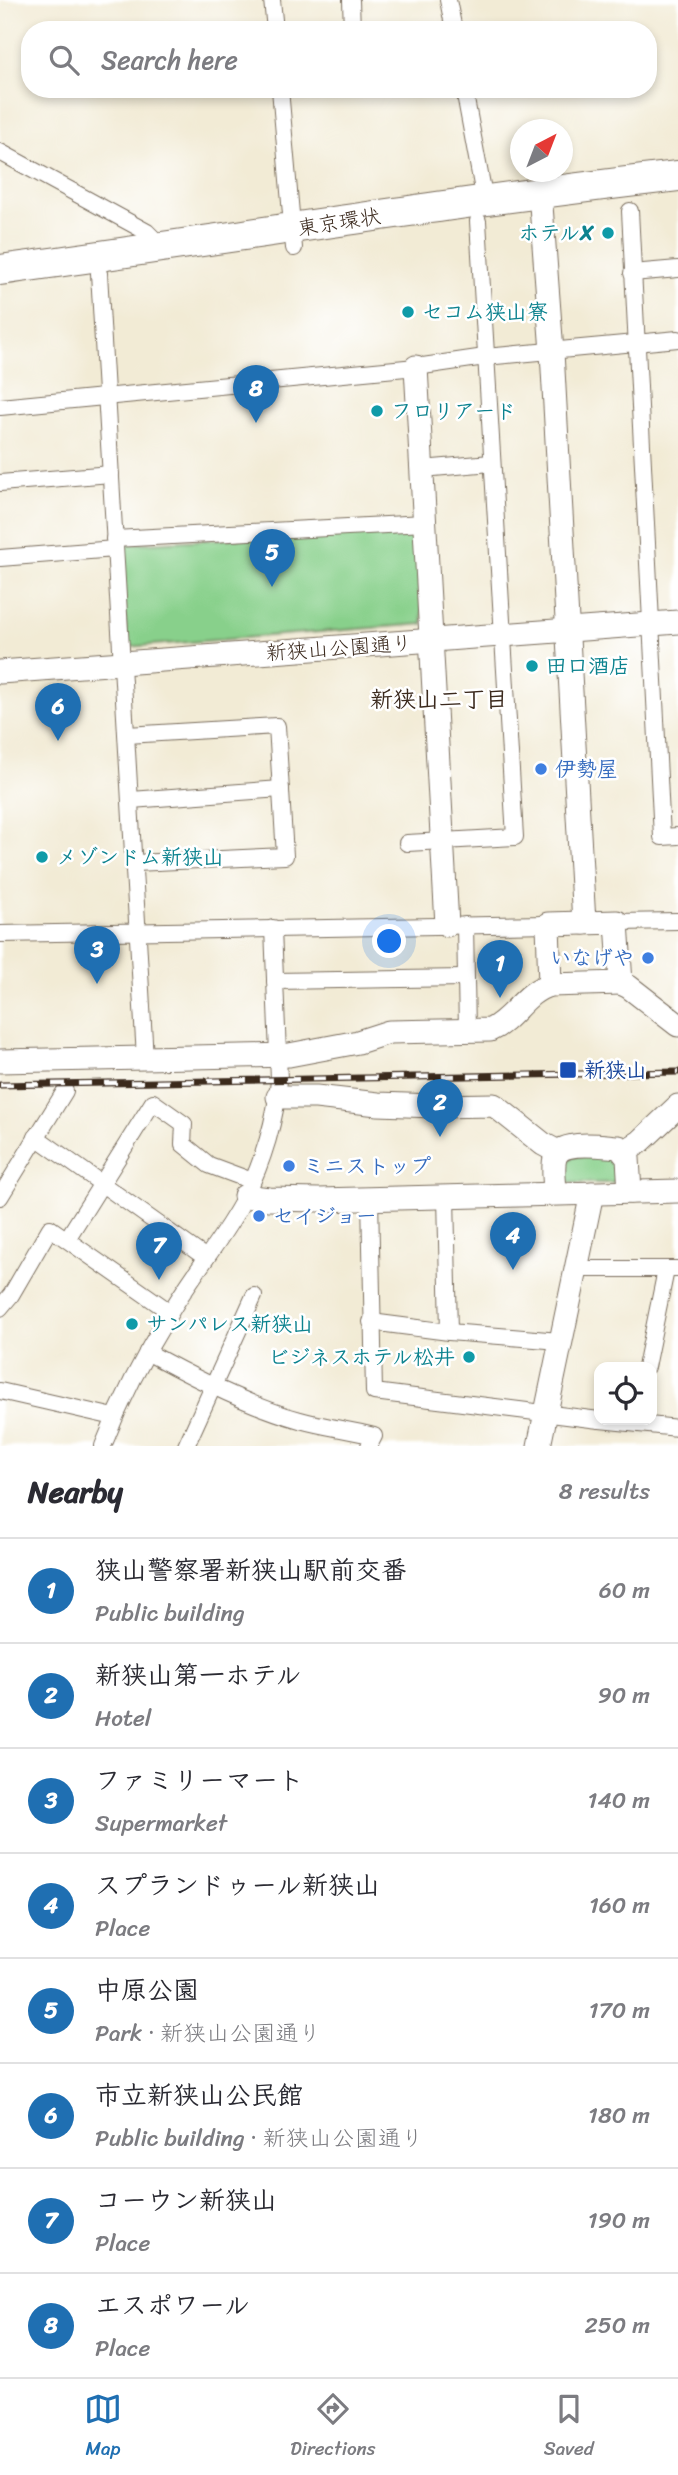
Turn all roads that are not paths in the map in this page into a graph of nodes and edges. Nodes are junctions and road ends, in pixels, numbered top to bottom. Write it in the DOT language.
graph roads {
  1 [pos="272,0"];
  2 [pos="351,0"];
  3 [pos="448,0"];
  4 [pos="274,21"];
  5 [pos="352,21"];
  6 [pos="452,21"];
  7 [pos="281,98"];
  8 [pos="465,98"];
  9 [pos="0,152"];
  10 [pos="678,176"];
  11 [pos="678,193"];
  12 [pos="540,202"];
  13 [pos="482,211"];
  14 [pos="630,211"];
  15 [pos="293,239"];
  16 [pos="157,250"];
  17 [pos="678,269"];
  18 [pos="0,270"];
  19 [pos="99,273"];
  20 [pos="632,273"];
  21 [pos="0,287"];
  22 [pos="678,339"];
  23 [pos="636,343"];
  24 [pos="552,352"];
  25 [pos="485,357"];
  26 [pos="416,367"];
  27 [pos="106,398"];
  28 [pos="0,407"];
  29 [pos="491,463"];
  30 [pos="422,469"];
  31 [pos="111,474"];
  32 [pos="0,483"];
  33 [pos="425,523"];
  34 [pos="114,544"];
  35 [pos="0,558"];
  36 [pos="678,622"];
  37 [pos="653,624"];
  38 [pos="566,631"];
  39 [pos="503,636"];
  40 [pos="433,641"];
  41 [pos="121,662"];
  42 [pos="0,673"];
  43 [pos="127,735"];
  44 [pos="281,789"];
  45 [pos="131,800"];
  46 [pos="678,836"];
  47 [pos="443,841"];
  48 [pos="407,843"];
  49 [pos="135,863"];
  50 [pos="678,921"];
  51 [pos="617,922"];
  52 [pos="584,923"];
  53 [pos="548,924"];
  54 [pos="456,925"];
  55 [pos="273,928"];
  56 [pos="137,932"];
  57 [pos="0,934"];
  58 [pos="465,978"];
  59 [pos="275,981"];
  60 [pos="621,983"];
  61 [pos="550,985"];
  62 [pos="678,1025"];
  63 [pos="467,1030"];
  64 [pos="278,1056"];
  65 [pos="145,1058"];
  66 [pos="0,1061"];
  67 [pos="65,1091"];
  68 [pos="278,1097"];
  69 [pos="678,1106"];
  70 [pos="36,1137"];
  71 [pos="558,1152"];
  72 [pos="625,1153"];
  73 [pos="102,1184"];
  74 [pos="249,1189"];
  75 [pos="678,1191"];
  76 [pos="630,1192"];
  77 [pos="555,1193"];
  78 [pos="592,1193"];
  79 [pos="446,1196"];
  80 [pos="0,1197"];
  81 [pos="370,1198"];
  82 [pos="68,1240"];
  83 [pos="206,1258"];
  84 [pos="576,1269"];
  85 [pos="672,1270"];
  86 [pos="6,1290"];
  87 [pos="254,1296"];
  88 [pos="0,1308"];
  89 [pos="170,1312"];
  90 [pos="371,1322"];
  91 [pos="449,1332"];
  92 [pos="561,1341"];
  93 [pos="147,1352"];
  94 [pos="647,1362"];
  95 [pos="214,1385"];
  96 [pos="0,1391"];
  97 [pos="545,1414"];
  98 [pos="114,1417"];
  99 [pos="594,1419"];
  100 [pos="656,1425"];
  101 [pos="678,1428"];
  102 [pos="103,1446"];
  103 [pos="186,1446"];
  104 [pos="369,1446"];
  105 [pos="539,1446"];
  1 -- 4 [label="street"];
  2 -- 5 [label="street"];
  3 -- 6 [label="street"];
  7 -- 15 [label="street"];
  8 -- 13 [label="street"];
  9 -- 16 [label="street"];
  10 -- 12 [label="highway, 東京環状"];
  11 -- 12 [label="highway, 東京環状"];
  12 -- 13 [label="highway, 東京環状"];
  12 -- 24 [label="street"];
  13 -- 15 [label="highway, 東京環状"];
  13 -- 25 [label="street"];
  14 -- 20 [label="street"];
  15 -- 16 [label="highway, 東京環状"];
  15 -- 19 [label="highway, 東京環状"];
  16 -- 18 [label="highway, 東京環状"];
  17 -- 20 [label="street"];
  19 -- 21 [label="highway, 東京環状"];
  19 -- 27 [label="street"];
  20 -- 23 [label="street"];
  22 -- 23 [label="street"];
  23 -- 24 [label="street"];
  23 -- 37 [label="street"];
  24 -- 25 [label="street"];
  24 -- 38 [label="street"];
  25 -- 26 [label="street"];
  25 -- 29 [label="street"];
  26 -- 27 [label="street"];
  26 -- 30 [label="street"];
  27 -- 28 [label="street"];
  27 -- 31 [label="street"];
  29 -- 30 [label="street"];
  29 -- 39 [label="street"];
  30 -- 33 [label="street"];
  31 -- 32 [label="street"];
  31 -- 34 [label="street"];
  33 -- 34 [label="street"];
  33 -- 40 [label="street"];
  34 -- 35 [label="street"];
  34 -- 41 [label="street"];
  36 -- 37 [label="street, 新狭山公園通り"];
  37 -- 38 [label="street, 新狭山公園通り"];
  37 -- 46 [label="street"];
  38 -- 39 [label="street, 新狭山公園通り"];
  38 -- 52 [label="street"];
  39 -- 40 [label="street, 新狭山公園通り"];
  39 -- 47 [label="street"];
  40 -- 41 [label="street, 新狭山公園通り"];
  40 -- 47 [label="street"];
  41 -- 42 [label="street, 新狭山公園通り"];
  41 -- 43 [label="street"];
  43 -- 44 [label="street"];
  43 -- 45 [label="street"];
  44 -- 45 [label="street"];
  44 -- 49 [label="street"];
  45 -- 49 [label="street"];
  47 -- 48 [label="street"];
  47 -- 54 [label="street"];
  49 -- 56 [label="street"];
  50 -- 51 [label="street"];
  51 -- 52 [label="street"];
  51 -- 60 [label="street"];
  52 -- 53 [label="street"];
  53 -- 54 [label="street"];
  53 -- 61 [label="street"];
  54 -- 55 [label="street"];
  54 -- 58 [label="street"];
  55 -- 56 [label="street"];
  55 -- 59 [label="street"];
  56 -- 57 [label="street"];
  56 -- 65 [label="street"];
  58 -- 59 [label="street"];
  58 -- 63 [label="street"];
  59 -- 64 [label="street"];
  60 -- 61 [label="street"];
  60 -- 62 [label="street"];
  61 -- 63 [label="street"];
  63 -- 64 [label="street"];
  64 -- 65 [label="street"];
  64 -- 68 [label="street"];
  65 -- 66 [label="street"];
  67 -- 70 [label="street"];
  68 -- 71 [label="street"];
  68 -- 74 [label="street"];
  69 -- 72 [label="street"];
  70 -- 73 [label="street"];
  70 -- 80 [label="street"];
  71 -- 72 [label="street"];
  71 -- 77 [label="street"];
  72 -- 76 [label="street"];
  73 -- 74 [label="street"];
  73 -- 82 [label="street"];
  73 -- 83 [label="street"];
  74 -- 81 [label="street"];
  74 -- 83 [label="street"];
  75 -- 76 [label="street"];
  76 -- 78 [label="street"];
  77 -- 78 [label="street"];
  77 -- 79 [label="street"];
  78 -- 84 [label="street"];
  79 -- 81 [label="street"];
  79 -- 91 [label="street"];
  81 -- 90 [label="street"];
  82 -- 86 [label="street"];
  82 -- 89 [label="street"];
  83 -- 89 [label="street"];
  84 -- 85 [label="street"];
  84 -- 92 [label="street"];
  85 -- 94 [label="street"];
  86 -- 88 [label="street"];
  87 -- 95 [label="street"];
  89 -- 93 [label="street"];
  90 -- 91 [label="street"];
  90 -- 97 [label="street"];
  91 -- 92 [label="street"];
  92 -- 97 [label="street"];
  93 -- 95 [label="street"];
  93 -- 98 [label="street"];
  95 -- 103 [label="street"];
  95 -- 104 [label="street"];
  96 -- 98 [label="street"];
  97 -- 99 [label="street"];
  97 -- 105 [label="street"];
  98 -- 102 [label="street"];
  100 -- 101 [label="street"];
}
